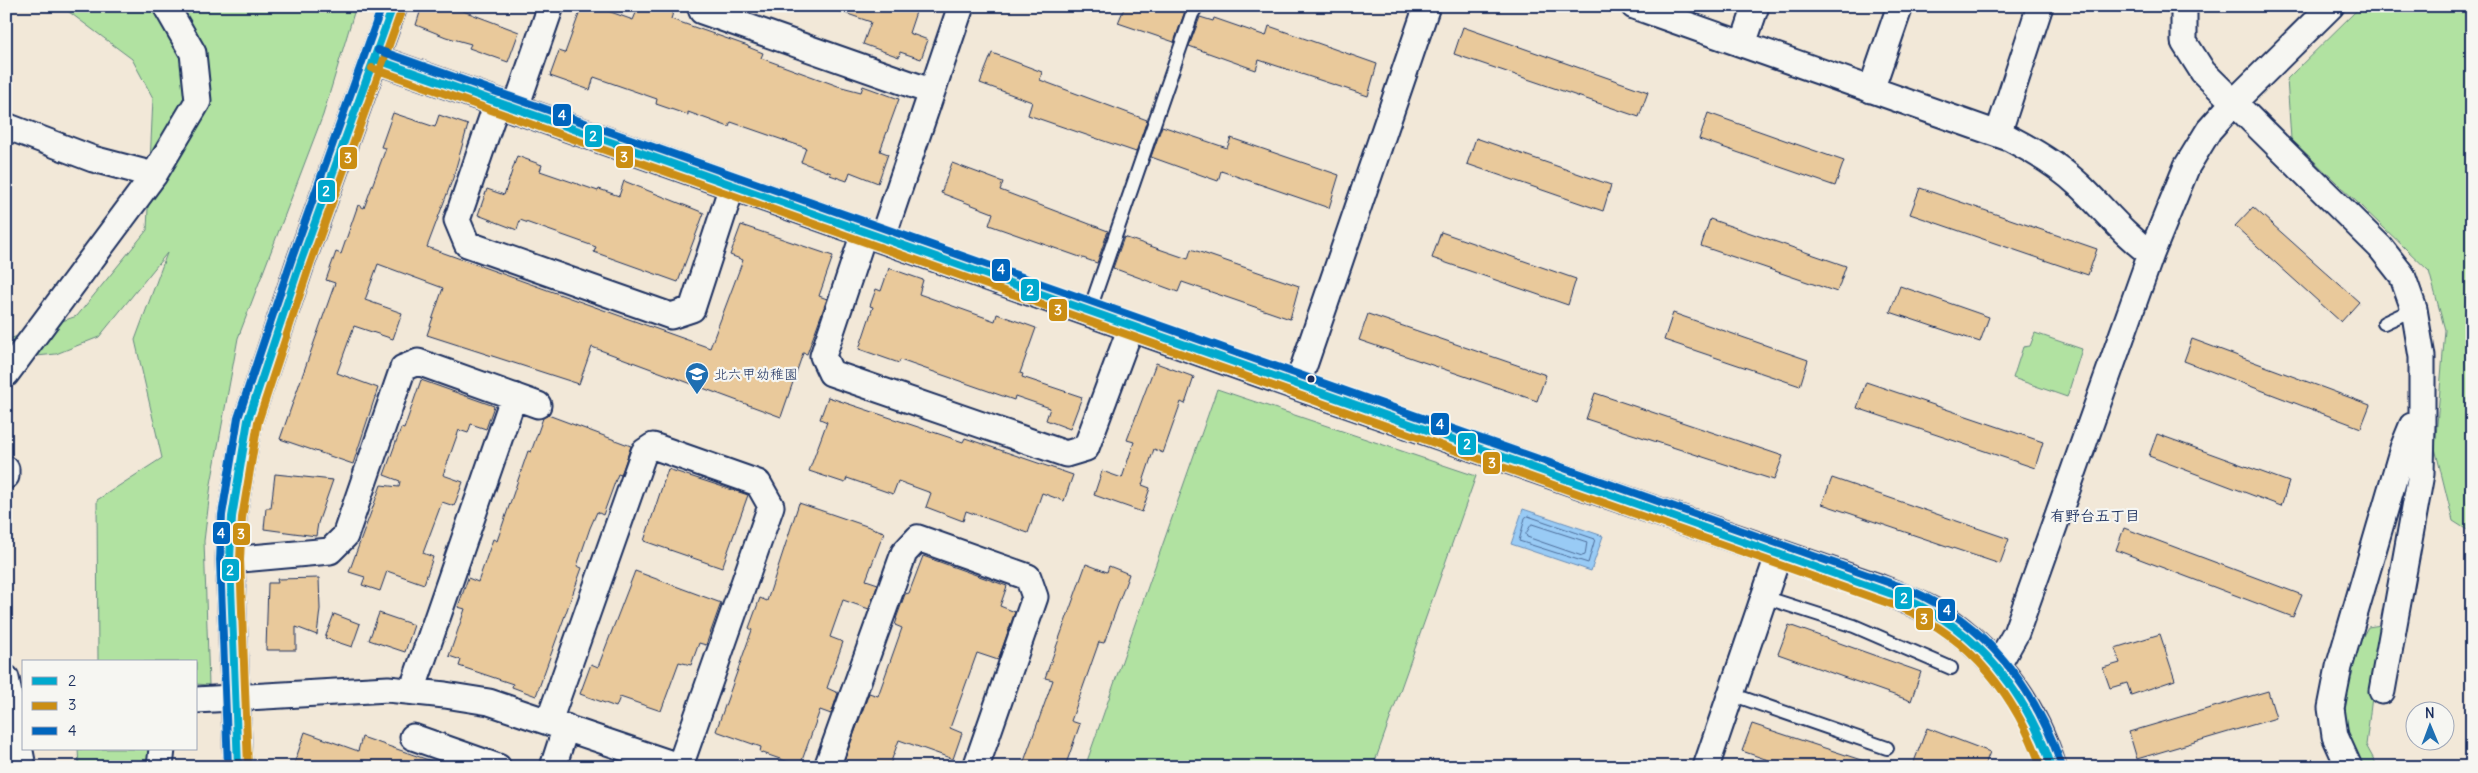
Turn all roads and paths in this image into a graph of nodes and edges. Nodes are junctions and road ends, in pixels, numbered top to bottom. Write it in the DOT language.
graph roads {
  1 [pos="166,6"];
  2 [pos="393,6"];
  3 [pos="551,6"];
  4 [pos="700,6"];
  5 [pos="961,6"];
  6 [pos="1197,6"];
  7 [pos="1427,6"];
  8 [pos="1634,6"];
  9 [pos="1756,6"];
  10 [pos="1900,6"];
  11 [pos="2040,6"];
  12 [pos="2184,6"];
  13 [pos="2331,6"];
  14 [pos="1743,44"];
  15 [pos="375,59"];
  16 [pos="1872,90"];
  17 [pos="930,91"];
  18 [pos="2234,102"];
  19 [pos="506,106"];
  20 [pos="6,126"];
  21 [pos="1998,134"];
  22 [pos="154,175"];
  23 [pos="732,186"];
  24 [pos="873,236"];
  25 [pos="2151,254"];
  26 [pos="2414,309"];
  27 [pos="1089,312"];
  28 [pos="2384,323"];
  29 [pos="1131,327"];
  30 [pos="6,374"];
  31 [pos="1298,386"];
  32 [pos="514,396"];
  33 [pos="538,405"];
  34 [pos="2422,425"];
  35 [pos="6,469"];
  36 [pos="6,476"];
  37 [pos="1779,553"];
  38 [pos="230,560"];
  39 [pos="1764,597"];
  40 [pos="1998,665"];
  41 [pos="1952,668"];
  42 [pos="6,678"];
  43 [pos="2382,691"];
  44 [pos="414,692"];
  45 [pos="1731,694"];
  46 [pos="234,699"];
  47 [pos="198,700"];
  48 [pos="557,724"];
  49 [pos="413,737"];
  50 [pos="1887,748"];
  51 [pos="162,750"];
  52 [pos="23,767"];
  53 [pos="160,767"];
  54 [pos="238,767"];
  55 [pos="498,767"];
  56 [pos="553,767"];
  57 [pos="681,767"];
  58 [pos="827,767"];
  59 [pos="976,767"];
  60 [pos="1706,767"];
  61 [pos="2052,767"];
  62 [pos="2349,767"];
  1 -- 22 [label="street"];
  2 -- 15 [label="street"];
  3 -- 19 [label="street"];
  4 -- 17 [label="street"];
  5 -- 17 [label="street"];
  6 -- 27 [label="lane"];
  7 -- 31 [label="street"];
  8 -- 14 [label="street"];
  9 -- 14 [label="street"];
  10 -- 16 [label="street"];
  11 -- 21 [label="street"];
  12 -- 18 [label="street"];
  13 -- 18 [label="street"];
  14 -- 16 [label="street"];
  15 -- 19 [label="street"];
  15 -- 38 [label="street"];
  16 -- 21 [label="street"];
  17 -- 24 [label="street"];
  18 -- 25 [label="street"];
  18 -- 26 [label="street"];
  19 -- 23 [label="street"];
  19 -- 23 [label="street"];
  20 -- 22 [label="street"];
  21 -- 25 [label="street"];
  22 -- 30 [label="street"];
  23 -- 24 [label="street"];
  24 -- 27 [label="street"];
  24 -- 29 [label="street"];
  25 -- 40 [label="street"];
  26 -- 28 [label="lane"];
  26 -- 34 [label="street"];
  27 -- 29 [label="street"];
  29 -- 31 [label="street"];
  31 -- 37 [label="street"];
  32 -- 33 [label="street"];
  32 -- 38 [label="street"];
  32 -- 44 [label="street"];
  34 -- 43 [label="street"];
  34 -- 62 [label="street"];
  35 -- 36 [label="street"];
  37 -- 39 [label="street"];
  37 -- 40 [label="street"];
  38 -- 46 [label="street"];
  39 -- 41 [label="lane"];
  39 -- 45 [label="street"];
  40 -- 61 [label="street"];
  42 -- 52 [label="street"];
  44 -- 46 [label="street"];
  44 -- 48 [label="street"];
  45 -- 50 [label="lane"];
  45 -- 60 [label="street"];
  46 -- 47 [label="street"];
  46 -- 54 [label="street"];
  48 -- 56 [label="street"];
  48 -- 57 [label="street"];
  48 -- 57 [label="street"];
  49 -- 55 [label="street"];
  51 -- 53 [label="street"];
  58 -- 59 [label="street"];
}
